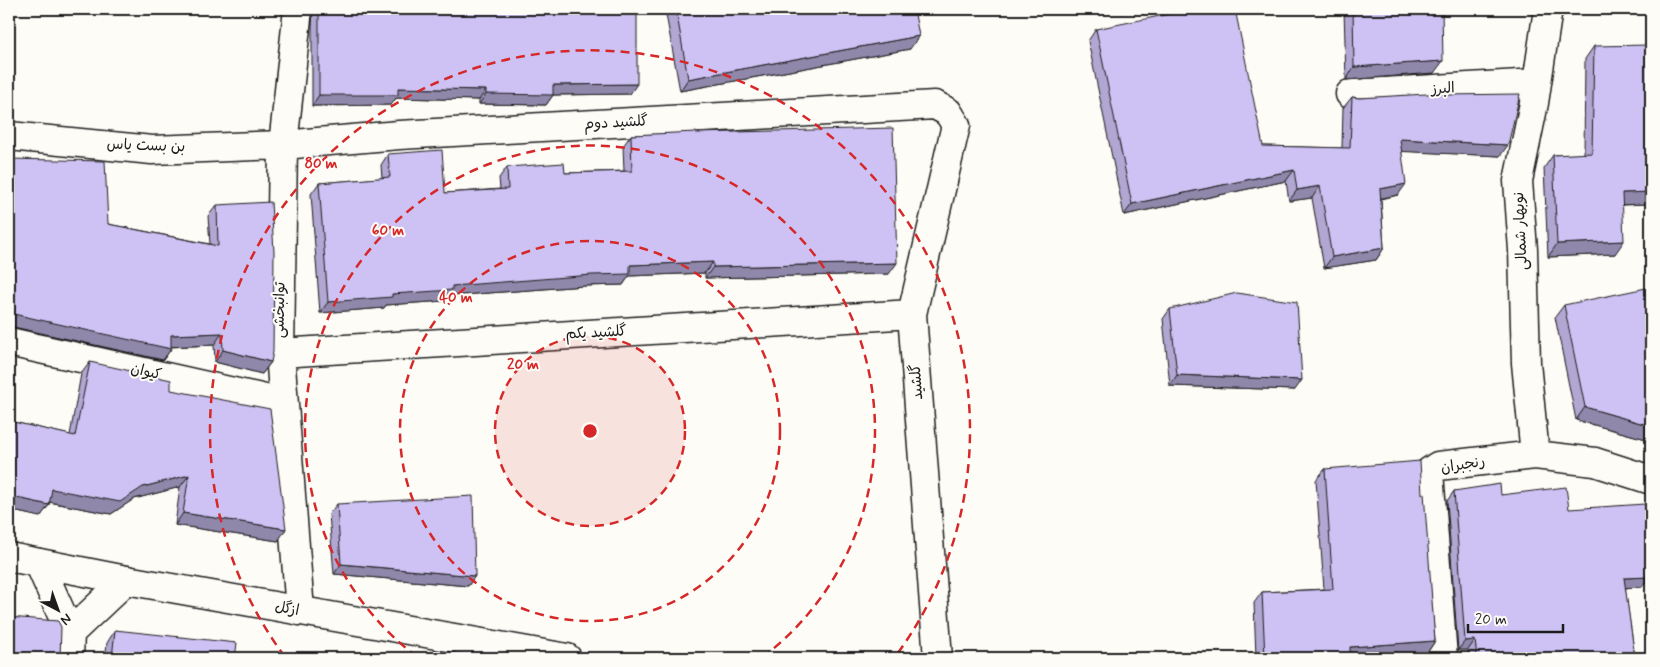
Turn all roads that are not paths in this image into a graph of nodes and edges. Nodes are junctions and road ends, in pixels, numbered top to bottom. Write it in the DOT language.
graph roads {
  1 [pos="298,9"];
  2 [pos="1548,9"];
  3 [pos="1537,84"];
  4 [pos="1350,94"];
  5 [pos="948,112"];
  6 [pos="9,136"];
  7 [pos="283,144"];
  8 [pos="912,314"];
  9 [pos="9,342"];
  10 [pos="280,353"];
  11 [pos="283,402"];
  12 [pos="1535,455"];
  13 [pos="1651,480"];
  14 [pos="9,557"];
  15 [pos="39,564"];
  16 [pos="126,580"];
  17 [pos="300,611"];
  18 [pos="69,646"];
  19 [pos="567,658"];
  20 [pos="938,658"];
  21 [pos="1443,658"];
  1 -- 7 [label="street, توانبخشی"];
  2 -- 3 [label="street, نوبهار شمالی"];
  3 -- 4 [label="street, البرز"];
  3 -- 12 [label="street, نوبهار شمالی"];
  5 -- 7 [label="street, گلشيد دوم"];
  5 -- 8 [label="street, گلشید"];
  6 -- 7 [label="street, بن بست یاس"];
  7 -- 10 [label="street, توانبخشی"];
  8 -- 10 [label="street, گلشيد يكم"];
  8 -- 20 [label="street, گلشید"];
  9 -- 11 [label="street, کیوان"];
  10 -- 11 [label="street, توانبخشی"];
  11 -- 17 [label="street, توانبخشی"];
  12 -- 13 [label="street, رنجبران"];
  12 -- 21 [label="street, رنجبران"];
  14 -- 15 [label="street, ازگل"];
  15 -- 16 [label="street, ازگل"];
  15 -- 18 [label="street"];
  16 -- 17 [label="street, ازگل"];
  16 -- 18 [label="street"];
  17 -- 19 [label="street, ازگل"];
}
